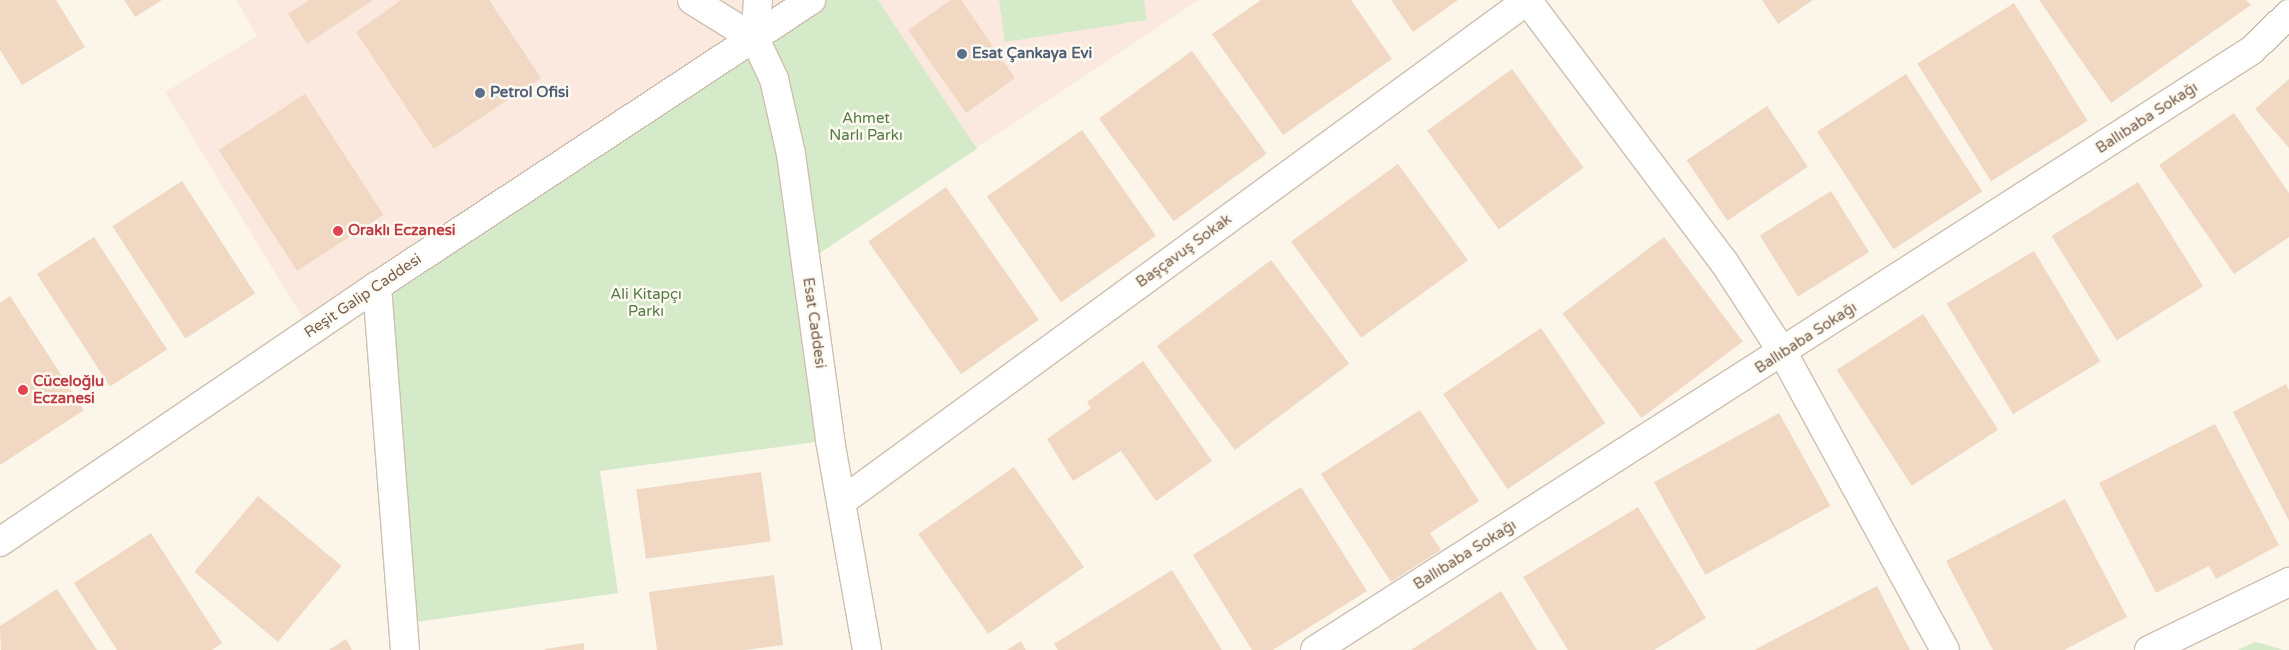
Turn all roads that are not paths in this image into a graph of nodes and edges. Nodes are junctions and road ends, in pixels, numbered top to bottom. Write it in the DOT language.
graph roads {
  1 [pos="692,0"];
  2 [pos="758,0"];
  3 [pos="811,0"];
  4 [pos="1528,0"];
  5 [pos="2289,14"];
  6 [pos="755,39"];
  7 [pos="377,286"];
  8 [pos="1783,353"];
  9 [pos="841,502"];
  10 [pos="0,542"];
  11 [pos="2289,582"];
  12 [pos="405,650"];
  13 [pos="867,650"];
  14 [pos="1315,650"];
  15 [pos="1945,650"];
  16 [pos="2149,650"];
  1 -- 6 [label="street"];
  2 -- 6 [label="street, Esat Caddesi"];
  3 -- 6 [label="street, Reşit Galip Caddesi"];
  4 -- 8 [label="street"];
  4 -- 9 [label="street, Başçavuş Sokak"];
  5 -- 8 [label="street, Ballıbaba Sokağı"];
  6 -- 7 [label="street, Reşit Galip Caddesi"];
  6 -- 9 [label="street, Esat Caddesi"];
  7 -- 10 [label="street, Reşit Galip Caddesi"];
  7 -- 12 [label="street"];
  8 -- 14 [label="street, Ballıbaba Sokağı"];
  8 -- 15 [label="street"];
  9 -- 13 [label="street, Esat Caddesi"];
  11 -- 16 [label="street"];
}
